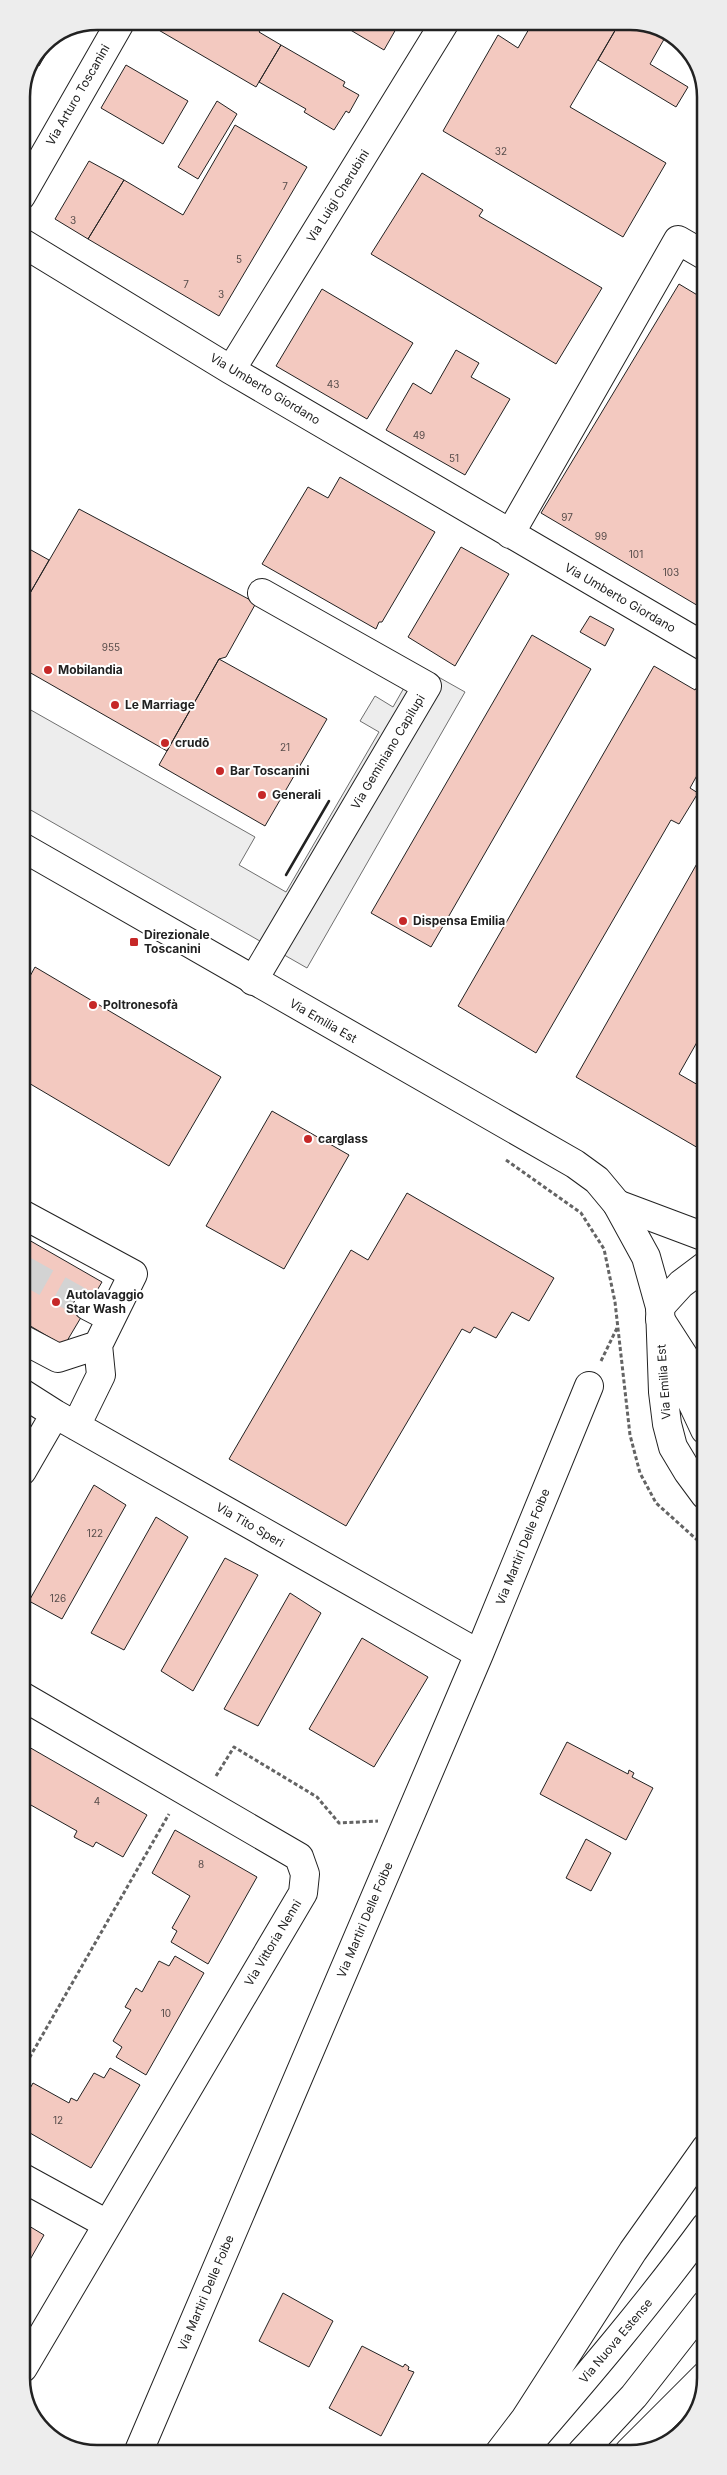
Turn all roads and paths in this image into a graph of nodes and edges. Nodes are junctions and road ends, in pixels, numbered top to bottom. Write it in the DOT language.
graph roads {
  1 [pos="116,30"];
  2 [pos="440,30"];
  3 [pos="30,180"];
  4 [pos="30,247"];
  5 [pos="697,251"];
  6 [pos="231,370"];
  7 [pos="510,534"];
  8 [pos="262,593"];
  9 [pos="697,642"];
  10 [pos="30,852"];
  11 [pos="253,981"];
  12 [pos="502,1157"];
  13 [pos="617,1204"];
  14 [pos="30,1218"];
  15 [pos="697,1234"];
  16 [pos="697,1272"];
  17 [pos="660,1313"];
  18 [pos="30,1343"];
  19 [pos="98,1345"];
  20 [pos="697,1375"];
  21 [pos="589,1386"];
  22 [pos="30,1398"];
  23 [pos="697,1413"];
  24 [pos="65,1420"];
  25 [pos="30,1462"];
  26 [pos="697,1484"];
  27 [pos="697,1539"];
  28 [pos="479,1654"];
  29 [pos="30,1701"];
  30 [pos="184,1789"];
  31 [pos="30,2055"];
  32 [pos="697,2161"];
  33 [pos="30,2182"];
  34 [pos="107,2224"];
  35 [pos="697,2238"];
  36 [pos="697,2316"];
  37 [pos="30,2356"];
  38 [pos="696,2384"];
  39 [pos="636,2444"];
  40 [pos="142,2445"];
  41 [pos="505,2445"];
  42 [pos="527,2445"];
  43 [pos="588,2445"];
  1 -- 3 [label="main road, Via Arturo Toscanini"];
  2 -- 6 [label="main road, Via Luigi Cherubini"];
  4 -- 6 [label="main road, Via Umberto Giordano"];
  5 -- 7 [label="main road"];
  6 -- 7 [label="main road, Via Umberto Giordano"];
  7 -- 9 [label="main road, Via Umberto Giordano"];
  8 -- 11 [label="main road, Via Geminiano Capilupi"];
  10 -- 11 [label="main road, Via Emilia Est"];
  11 -- 13 [label="main road, Via Emilia Est"];
  12 -- 27 [label="path"];
  13 -- 15 [label="main road, Via Emilia Est"];
  13 -- 17 [label="main road, Via Emilia Est"];
  14 -- 19 [label="main road"];
  16 -- 17 [label="main road"];
  17 -- 20 [label="main road"];
  17 -- 23 [label="main road, Via Emilia Est"];
  17 -- 26 [label="main road, Via Emilia Est"];
  18 -- 19 [label="main road"];
  19 -- 24 [label="main road"];
  21 -- 28 [label="main road, Via Martiri Delle Foibe"];
  22 -- 24 [label="main road, Via Tito Speri"];
  24 -- 25 [label="main road"];
  24 -- 28 [label="main road, Via Tito Speri"];
  28 -- 40 [label="main road, Via Martiri Delle Foibe"];
  29 -- 30 [label="main road, Via Vittoria Nenni"];
  30 -- 31 [label="path"];
  30 -- 34 [label="main road, Via Vittoria Nenni"];
  32 -- 41 [label="main road"];
  33 -- 34 [label="main road"];
  34 -- 37 [label="main road, Via Vittoria Nenni"];
  35 -- 42 [label="main road, Via Nuova Estense"];
  36 -- 43 [label="main road"];
  38 -- 39 [label="main road"];
}
